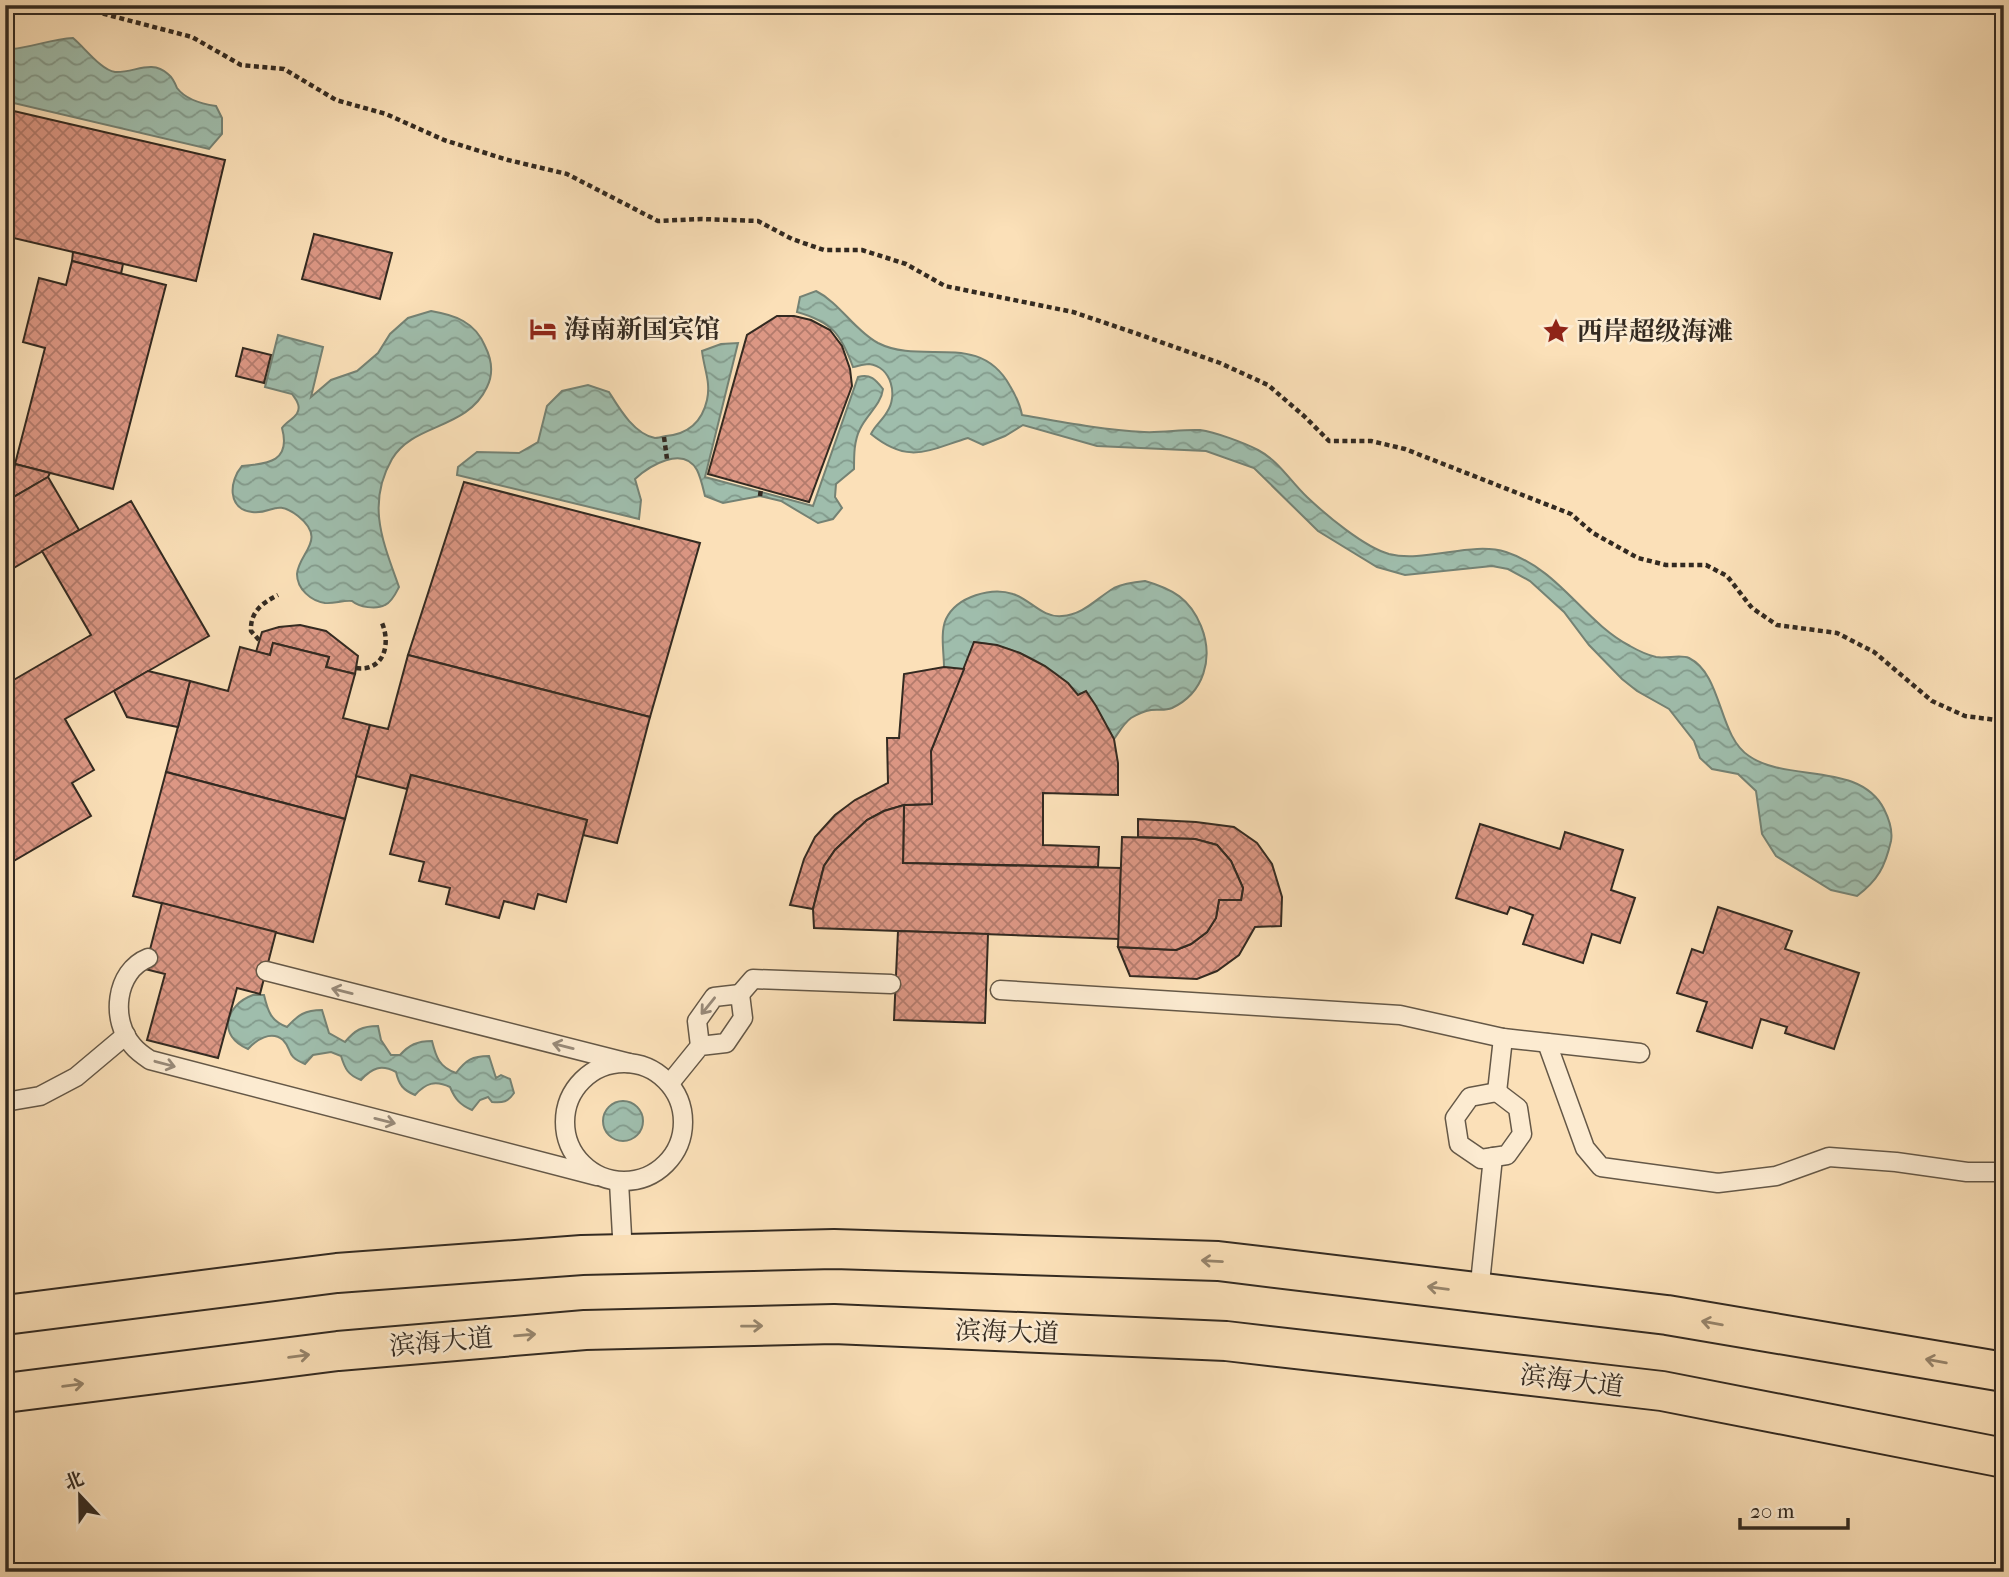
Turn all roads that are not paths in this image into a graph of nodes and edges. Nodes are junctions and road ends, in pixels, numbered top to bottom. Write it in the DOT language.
graph roads {
  1 [pos="148,958"];
  2 [pos="266,971"];
  3 [pos="891,984"];
  4 [pos="1000,990"];
  5 [pos="740,994"];
  6 [pos="126,1035"];
  7 [pos="1503,1038"];
  8 [pos="1547,1043"];
  9 [pos="700,1046"];
  10 [pos="1640,1053"];
  11 [pos="629,1063"];
  12 [pos="670,1083"];
  13 [pos="1497,1092"];
  14 [pos="5,1102"];
  15 [pos="1493,1157"];
  16 [pos="2004,1172"];
  17 [pos="597,1175"];
  18 [pos="619,1182"];
  19 [pos="623,1254"];
  20 [pos="1479,1293"];
  21 [pos="5,1315"];
  22 [pos="2004,1372"];
  23 [pos="5,1393"];
  24 [pos="2004,1458"];
  1 -- 6 [label="lane"];
  11 -- 2 [label="lane, one-way"];
  3 -- 5 [label="lane"];
  4 -- 7 [label="lane"];
  5 -- 9 [label="lane"];
  5 -- 9 [label="lane, one-way"];
  6 -- 14 [label="lane"];
  6 -- 17 [label="lane, one-way"];
  7 -- 8 [label="lane"];
  7 -- 13 [label="lane"];
  8 -- 10 [label="lane"];
  8 -- 16 [label="lane"];
  9 -- 12 [label="lane"];
  11 -- 12 [label="lane"];
  11 -- 17 [label="lane"];
  12 -- 18 [label="lane"];
  13 -- 15 [label="lane"];
  13 -- 15 [label="lane"];
  15 -- 20 [label="lane"];
  17 -- 18 [label="lane"];
  18 -- 19 [label="lane"];
  20 -- 19 [label="highway, one-way"];
  19 -- 21 [label="highway"];
  22 -- 20 [label="highway, one-way"];
  23 -- 24 [label="highway, 滨海大道, one-way"];
}
